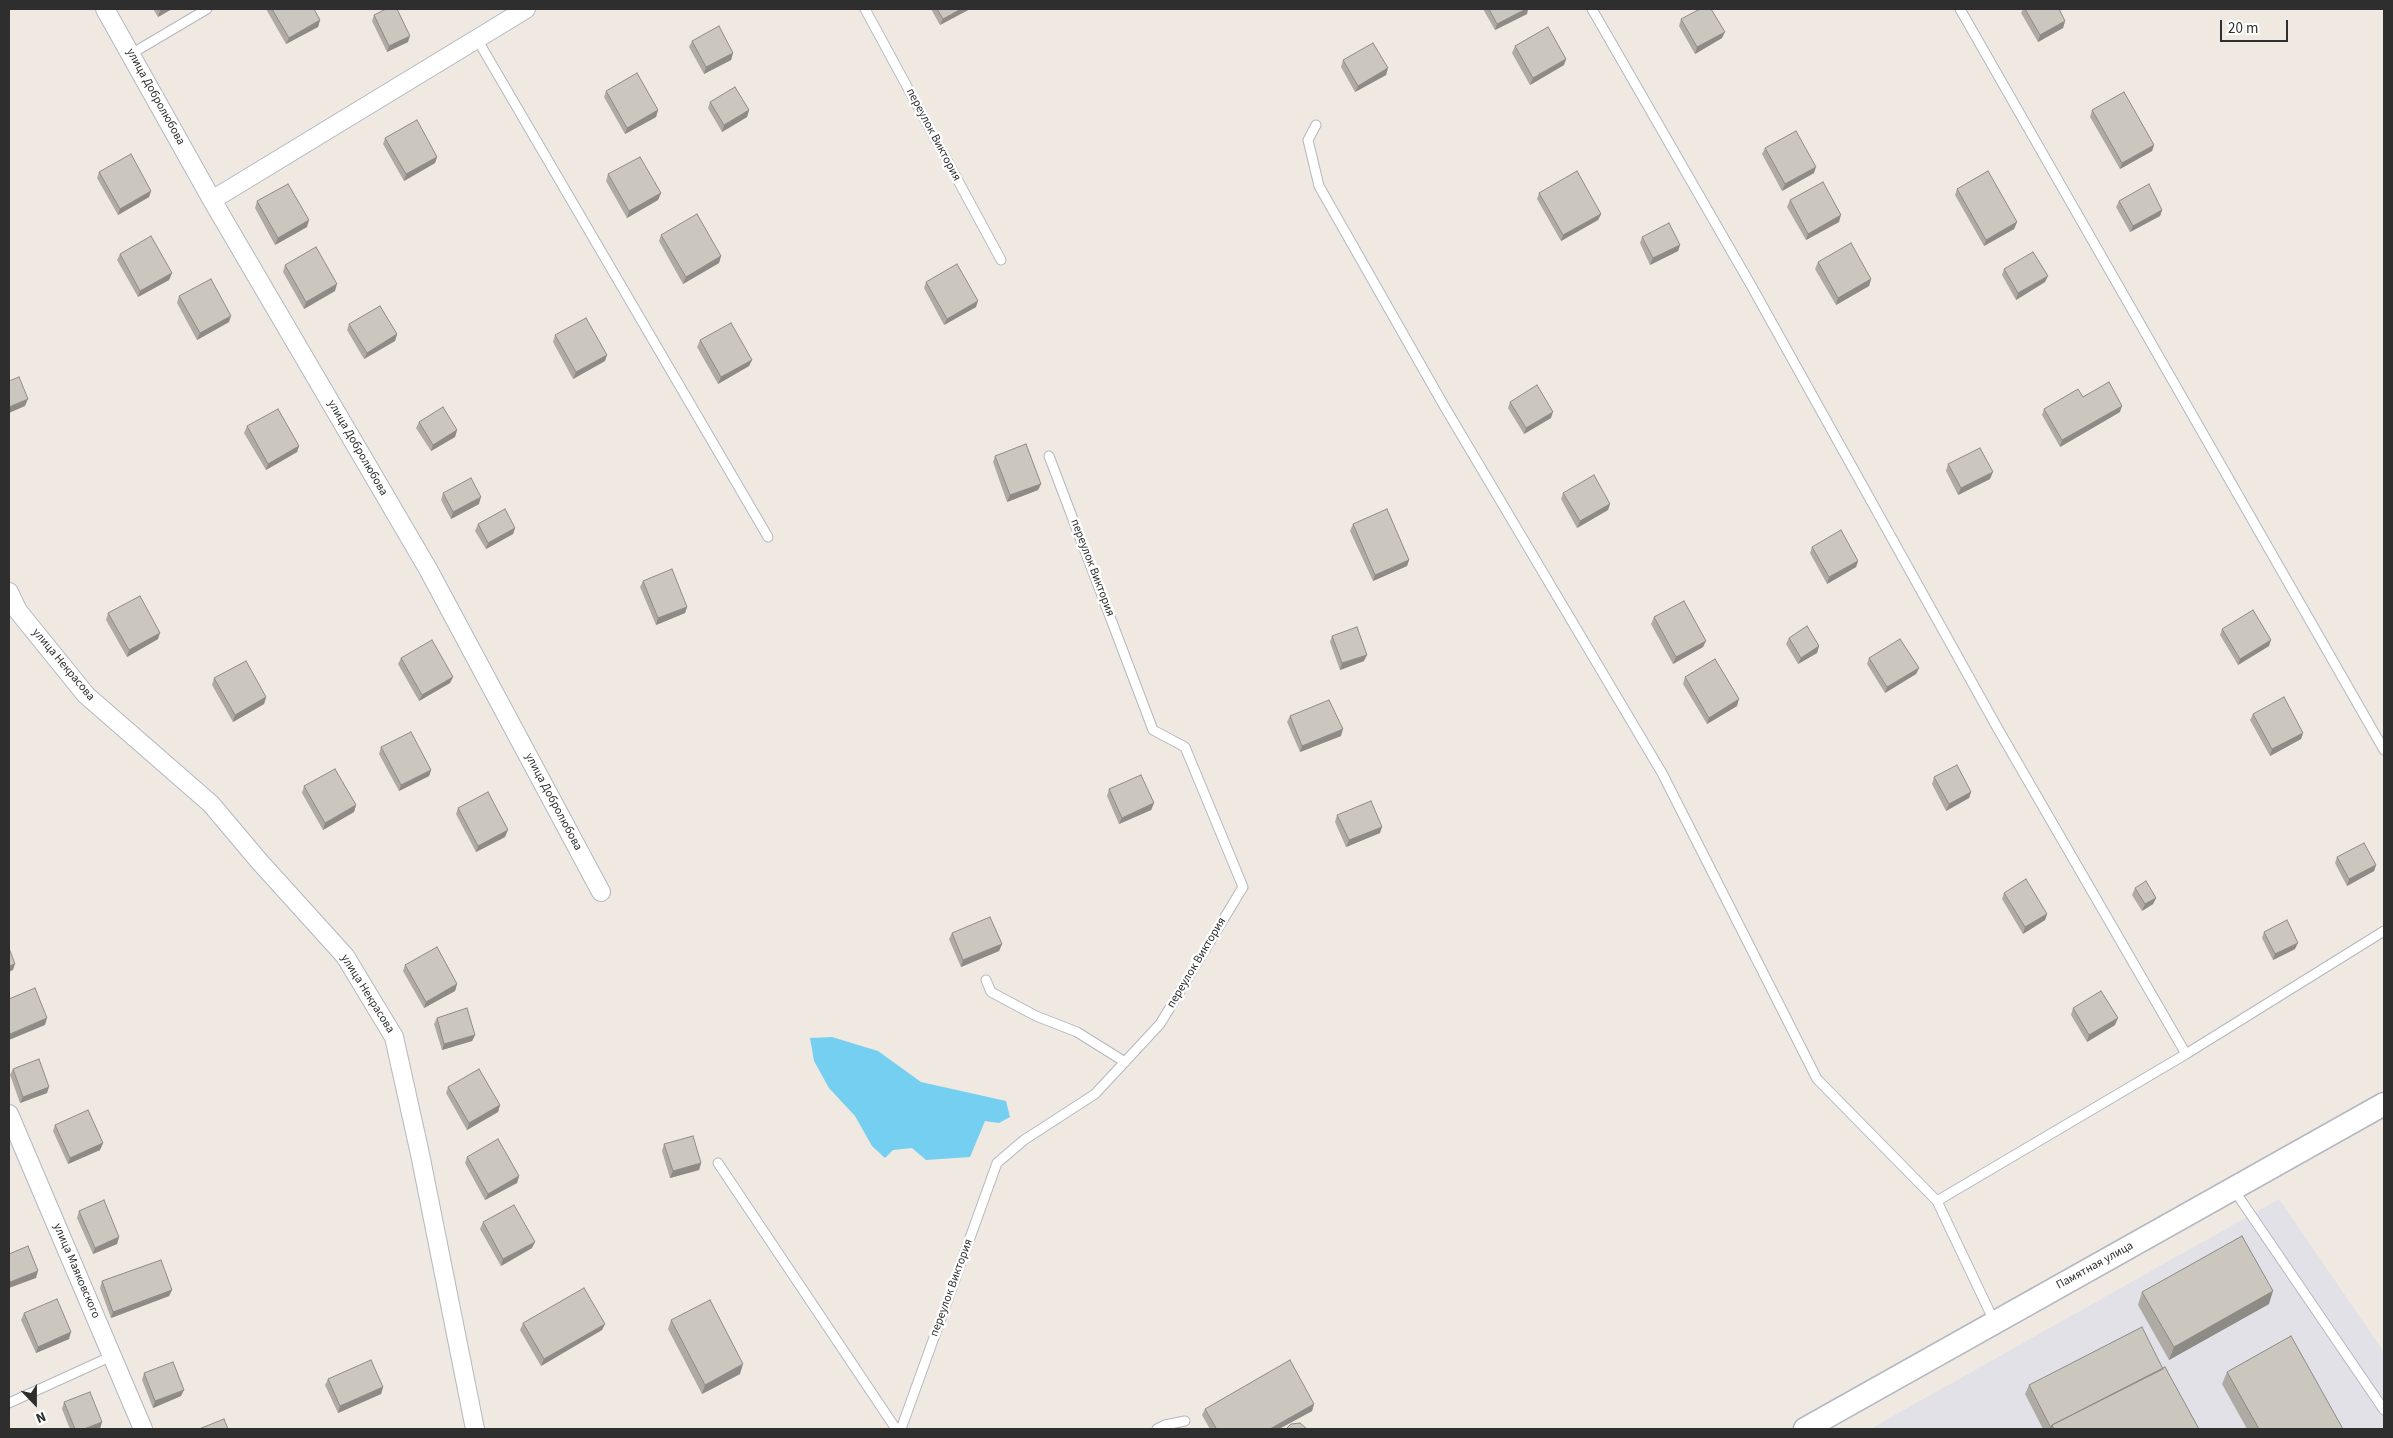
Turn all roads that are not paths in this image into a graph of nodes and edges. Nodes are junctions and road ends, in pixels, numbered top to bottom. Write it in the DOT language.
graph roads {
  1 [pos="105,9"];
  2 [pos="207,9"];
  3 [pos="526,9"];
  4 [pos="865,9"];
  5 [pos="1592,9"];
  6 [pos="1960,9"];
  7 [pos="477,38"];
  8 [pos="131,54"];
  9 [pos="1316,125"];
  10 [pos="212,200"];
  11 [pos="1001,260"];
  12 [pos="1050,456"];
  13 [pos="768,537"];
  14 [pos="9,592"];
  15 [pos="2384,750"];
  16 [pos="601,892"];
  17 [pos="2384,931"];
  18 [pos="986,980"];
  19 [pos="2186,1054"];
  20 [pos="1125,1062"];
  21 [pos="2384,1104"];
  22 [pos="9,1114"];
  23 [pos="718,1164"];
  24 [pos="2234,1190"];
  25 [pos="1938,1201"];
  26 [pos="1994,1322"];
  27 [pos="112,1356"];
  28 [pos="9,1403"];
  29 [pos="2384,1410"];
  30 [pos="1185,1421"];
  31 [pos="143,1429"];
  32 [pos="475,1429"];
  33 [pos="896,1429"];
  34 [pos="901,1429"];
  35 [pos="1157,1429"];
  36 [pos="1805,1429"];
  1 -- 8 [label="street, улица Добролюбова"];
  2 -- 8 [label="lane"];
  3 -- 7 [label="street"];
  4 -- 11 [label="lane, переулок Виктория"];
  5 -- 19 [label="lane"];
  6 -- 15 [label="lane"];
  7 -- 10 [label="street"];
  7 -- 13 [label="lane"];
  8 -- 10 [label="street, улица Добролюбова"];
  9 -- 25 [label="lane"];
  10 -- 16 [label="street, улица Добролюбова"];
  12 -- 20 [label="lane, переулок Виктория"];
  14 -- 32 [label="street, улица Некрасова"];
  17 -- 19 [label="lane"];
  18 -- 20 [label="lane"];
  19 -- 25 [label="lane"];
  20 -- 34 [label="lane, переулок Виктория"];
  21 -- 24 [label="street, Памятная улица"];
  22 -- 27 [label="street, улица Маяковского"];
  23 -- 33 [label="lane"];
  24 -- 26 [label="street, Памятная улица"];
  24 -- 29 [label="lane"];
  25 -- 26 [label="lane"];
  26 -- 36 [label="street, Памятная улица"];
  27 -- 28 [label="lane"];
  27 -- 31 [label="street, улица Маяковского"];
  30 -- 35 [label="lane"];
}
